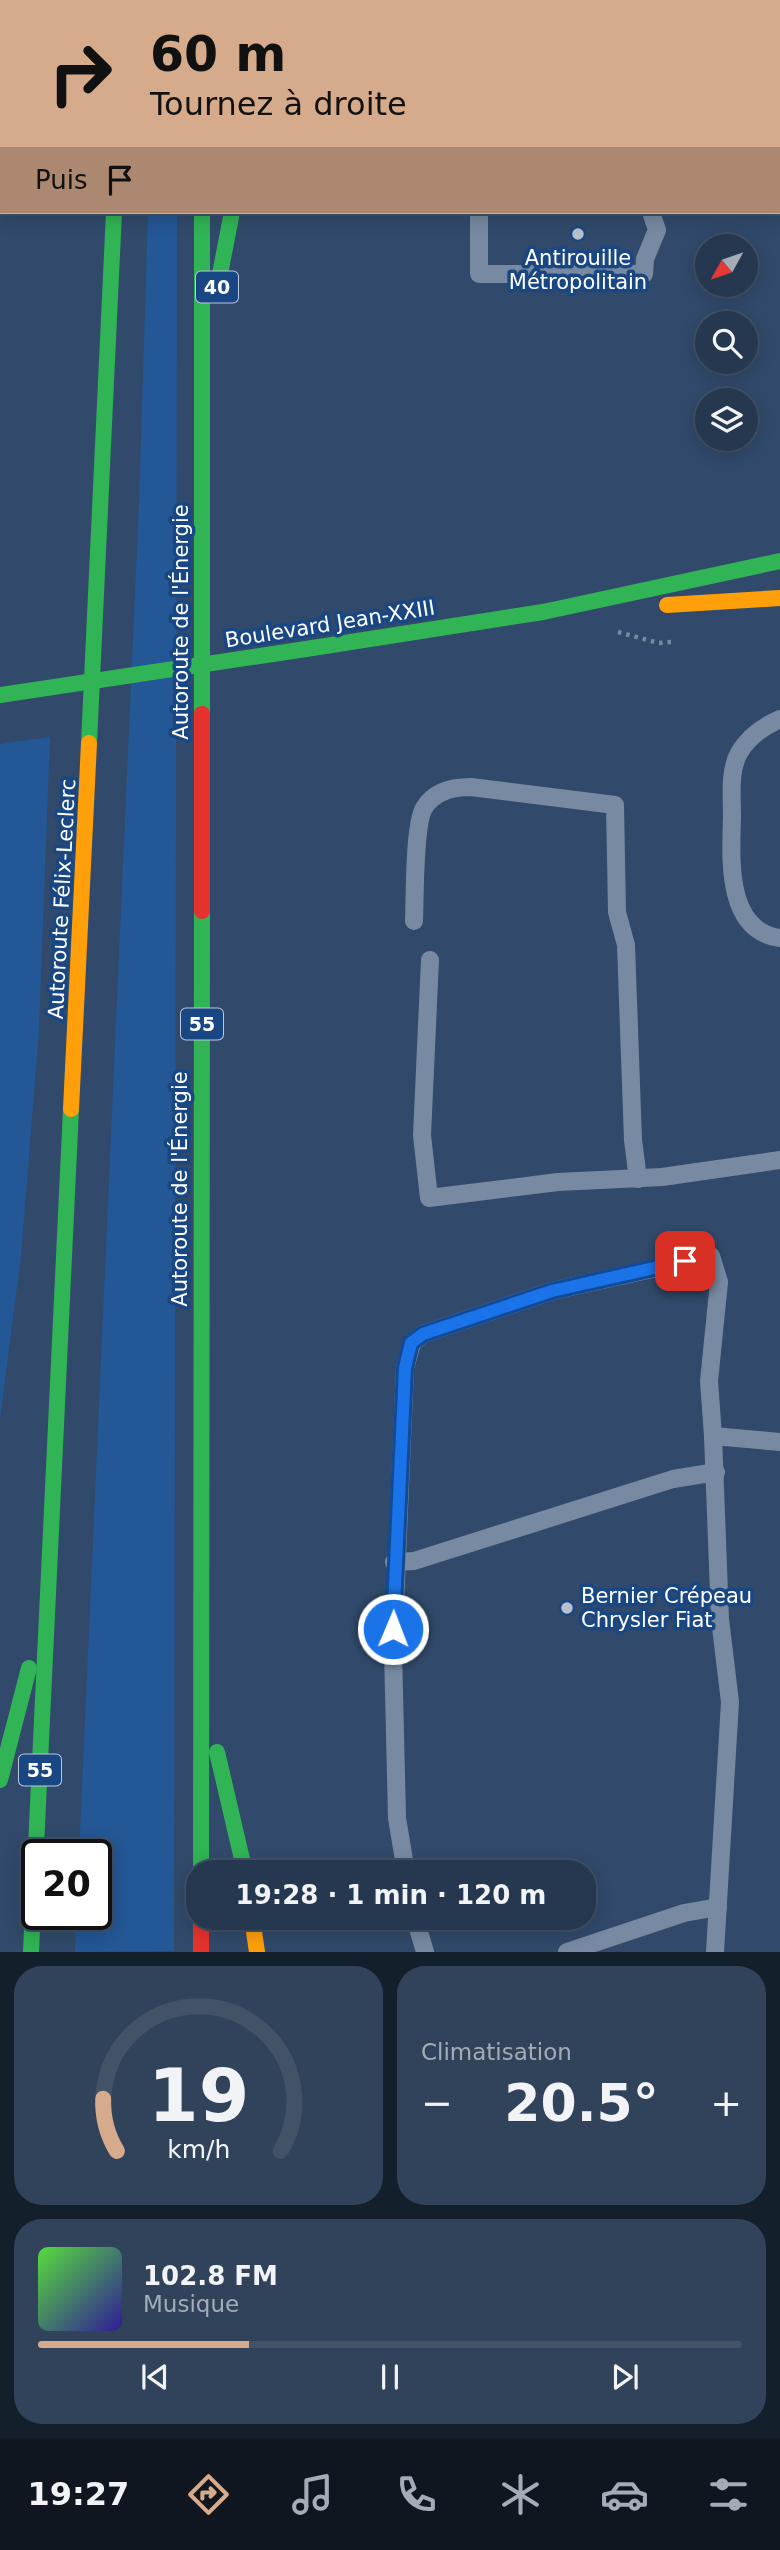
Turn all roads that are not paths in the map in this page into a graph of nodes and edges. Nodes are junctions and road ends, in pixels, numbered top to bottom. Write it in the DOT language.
graph roads {
  1 [pos="114,214"];
  2 [pos="202,214"];
  3 [pos="232,214"];
  4 [pos="479,214"];
  5 [pos="652,214"];
  6 [pos="202,363"];
  7 [pos="780,561"];
  8 [pos="780,598"];
  9 [pos="543,612"];
  10 [pos="0,695"];
  11 [pos="780,719"];
  12 [pos="414,921"];
  13 [pos="780,939"];
  14 [pos="430,960"];
  15 [pos="780,1160"];
  16 [pos="638,1178"];
  17 [pos="713,1436"];
  18 [pos="780,1442"];
  19 [pos="716,1472"];
  20 [pos="394,1562"];
  21 [pos="50,1588"];
  22 [pos="201,1685"];
  23 [pos="0,1780"];
  24 [pos="201,1860"];
  25 [pos="243,1860"];
  26 [pos="403,1860"];
  27 [pos="718,1907"];
  28 [pos="201,1930"];
  29 [pos="254,1930"];
  30 [pos="419,1930"];
  31 [pos="31,1951"];
  32 [pos="201,1951"];
  33 [pos="257,1951"];
  34 [pos="425,1951"];
  35 [pos="567,1951"];
  36 [pos="715,1951"];
  1 -- 21 [label="main road, Autoroute Félix-Leclerc / 55"];
  2 -- 6 [label="main road, Autoroute de l'Énergie / 55"];
  3 -- 6 [label="main road, 40"];
  4 -- 5 [label="lane"];
  6 -- 22 [label="main road, Autoroute de l'Énergie / 55"];
  7 -- 9 [label="main road, Boulevard Jean-XXIII"];
  8 -- 9 [label="main road, Boulevard Jean-XXIII"];
  9 -- 10 [label="main road, Boulevard Jean-XXIII, bridge"];
  11 -- 13 [label="lane"];
  12 -- 16 [label="lane"];
  14 -- 16 [label="lane"];
  15 -- 16 [label="lane"];
  17 -- 18 [label="lane"];
  17 -- 19 [label="lane"];
  17 -- 20 [label="lane"];
  19 -- 20 [label="lane"];
  19 -- 27 [label="lane"];
  20 -- 26 [label="lane"];
  21 -- 23 [label="main road"];
  21 -- 31 [label="main road, 55"];
  22 -- 24 [label="main road, Autoroute de l'Énergie / 55"];
  22 -- 25 [label="main road"];
  27 -- 35 [label="lane"];
  27 -- 36 [label="lane"];
  28 -- 32 [label="main road"];
  29 -- 33 [label="main road"];
  30 -- 34 [label="lane"];
}
